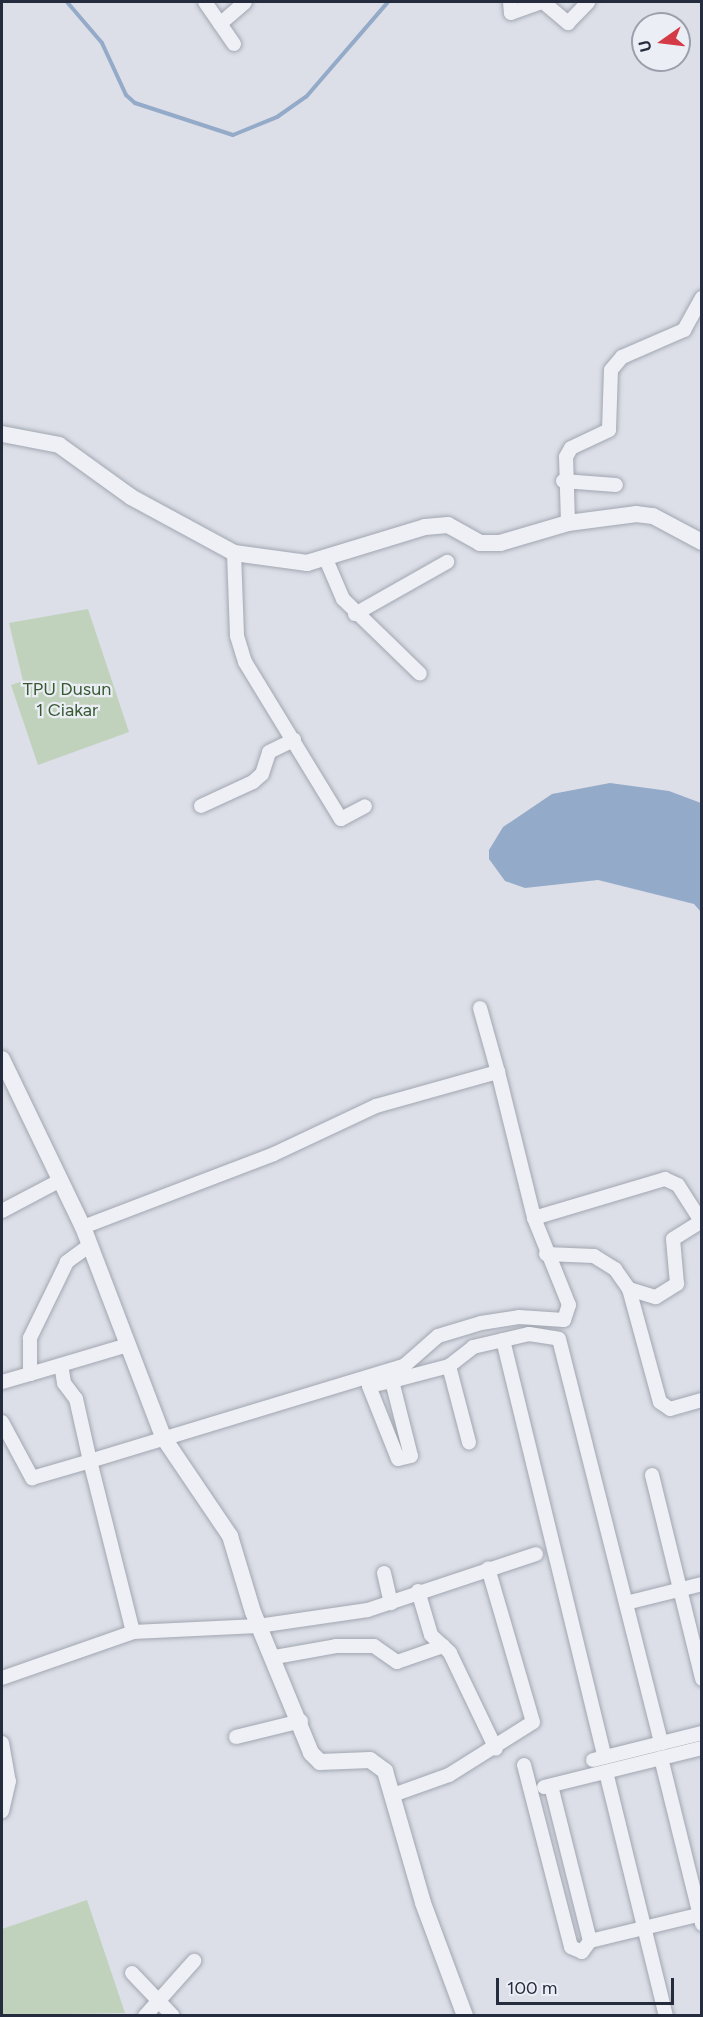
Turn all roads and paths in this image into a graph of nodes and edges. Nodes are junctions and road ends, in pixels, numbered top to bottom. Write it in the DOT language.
graph roads {
  1 [pos="205,2"];
  2 [pos="245,2"];
  3 [pos="510,2"];
  4 [pos="542,2"];
  5 [pos="588,2"];
  6 [pos="220,24"];
  7 [pos="234,44"];
  8 [pos="702,298"];
  9 [pos="2,434"];
  10 [pos="563,481"];
  11 [pos="616,484"];
  12 [pos="568,523"];
  13 [pos="702,542"];
  14 [pos="234,553"];
  15 [pos="325,557"];
  16 [pos="447,562"];
  17 [pos="355,614"];
  18 [pos="420,674"];
  19 [pos="294,740"];
  20 [pos="201,806"];
  21 [pos="365,806"];
  22 [pos="480,1008"];
  23 [pos="2,1062"];
  24 [pos="498,1072"];
  25 [pos="59,1181"];
  26 [pos="2,1211"];
  27 [pos="534,1218"];
  28 [pos="701,1221"];
  29 [pos="82,1227"];
  30 [pos="90,1245"];
  31 [pos="546,1254"];
  32 [pos="629,1289"];
  33 [pos="503,1340"];
  34 [pos="128,1345"];
  35 [pos="61,1365"];
  36 [pos="449,1366"];
  37 [pos="30,1374"];
  38 [pos="392,1381"];
  39 [pos="2,1382"];
  40 [pos="702,1400"];
  41 [pos="2,1422"];
  42 [pos="163,1437"];
  43 [pos="470,1442"];
  44 [pos="90,1461"];
  45 [pos="651,1475"];
  46 [pos="536,1554"];
  47 [pos="488,1568"];
  48 [pos="384,1573"];
  49 [pos="702,1584"];
  50 [pos="680,1590"];
  51 [pos="418,1591"];
  52 [pos="391,1603"];
  53 [pos="626,1603"];
  54 [pos="258,1626"];
  55 [pos="134,1632"];
  56 [pos="443,1646"];
  57 [pos="275,1657"];
  58 [pos="2,1678"];
  59 [pos="702,1679"];
  60 [pos="301,1721"];
  61 [pos="702,1733"];
  62 [pos="236,1737"];
  63 [pos="2,1743"];
  64 [pos="661,1743"];
  65 [pos="702,1748"];
  66 [pos="496,1749"];
  67 [pos="661,1758"];
  68 [pos="5,1762"];
  69 [pos="524,1765"];
  70 [pos="606,1772"];
  71 [pos="551,1786"];
  72 [pos="530,1791"];
  73 [pos="393,1796"];
  74 [pos="2,1811"];
  75 [pos="701,1917"];
  76 [pos="644,1928"];
  77 [pos="590,1941"];
  78 [pos="194,1961"];
  79 [pos="132,1973"];
  80 [pos="157,1999"];
  81 [pos="145,2016"];
  82 [pos="173,2016"];
  83 [pos="465,2016"];
  84 [pos="666,2016"];
  1 -- 6 [label="street"];
  2 -- 6 [label="street"];
  3 -- 4 [label="street"];
  4 -- 5 [label="street"];
  6 -- 7 [label="street"];
  8 -- 10 [label="street"];
  9 -- 14 [label="street"];
  10 -- 11 [label="street"];
  10 -- 12 [label="street"];
  12 -- 13 [label="street"];
  12 -- 15 [label="street"];
  14 -- 15 [label="street"];
  14 -- 19 [label="street"];
  15 -- 17 [label="street"];
  16 -- 17 [label="street"];
  17 -- 18 [label="street"];
  19 -- 20 [label="street"];
  19 -- 21 [label="street"];
  22 -- 24 [label="street"];
  23 -- 25 [label="street"];
  24 -- 27 [label="street"];
  24 -- 29 [label="street"];
  25 -- 26 [label="street"];
  25 -- 29 [label="street"];
  27 -- 28 [label="street"];
  27 -- 31 [label="street"];
  28 -- 32 [label="street"];
  29 -- 30 [label="street"];
  30 -- 34 [label="street"];
  30 -- 37 [label="street"];
  31 -- 32 [label="street"];
  31 -- 42 [label="street"];
  32 -- 40 [label="street"];
  33 -- 36 [label="street"];
  33 -- 53 [label="street"];
  33 -- 64 [label="street"];
  34 -- 35 [label="street"];
  34 -- 42 [label="street"];
  35 -- 37 [label="street"];
  35 -- 44 [label="street"];
  36 -- 38 [label="street"];
  36 -- 43 [label="street"];
  37 -- 39 [label="street"];
  38 -- 38 [label="street"];
  41 -- 44 [label="street"];
  42 -- 44 [label="street"];
  42 -- 54 [label="street"];
  44 -- 55 [label="street"];
  45 -- 50 [label="street"];
  46 -- 47 [label="street"];
  47 -- 51 [label="street"];
  47 -- 66 [label="street"];
  48 -- 52 [label="street"];
  49 -- 50 [label="street"];
  50 -- 53 [label="street"];
  50 -- 59 [label="street"];
  51 -- 52 [label="street"];
  51 -- 56 [label="street"];
  52 -- 54 [label="street"];
  53 -- 64 [label="street"];
  54 -- 55 [label="street"];
  54 -- 57 [label="street"];
  55 -- 58 [label="street"];
  56 -- 57 [label="street"];
  56 -- 66 [label="street"];
  57 -- 60 [label="street"];
  60 -- 62 [label="street"];
  60 -- 73 [label="street"];
  61 -- 64 [label="street"];
  63 -- 68 [label="street"];
  65 -- 67 [label="street"];
  66 -- 73 [label="street"];
  67 -- 70 [label="street"];
  67 -- 75 [label="street"];
  68 -- 74 [label="street"];
  69 -- 72 [label="street"];
  70 -- 71 [label="street"];
  70 -- 76 [label="street"];
  71 -- 72 [label="street"];
  71 -- 77 [label="street"];
  72 -- 77 [label="street"];
  73 -- 83 [label="street"];
  75 -- 76 [label="street"];
  76 -- 77 [label="street"];
  76 -- 84 [label="street"];
  78 -- 80 [label="street"];
  79 -- 80 [label="street"];
  80 -- 81 [label="street"];
  80 -- 82 [label="street"];
}
